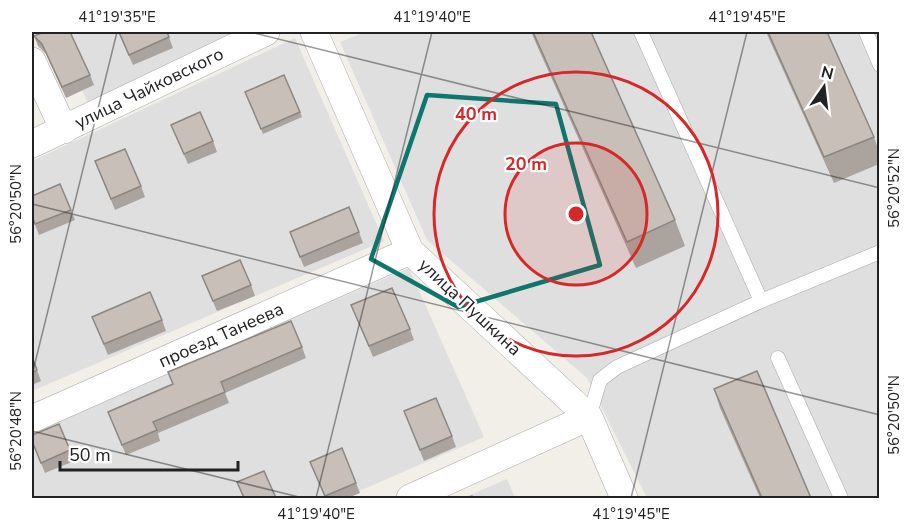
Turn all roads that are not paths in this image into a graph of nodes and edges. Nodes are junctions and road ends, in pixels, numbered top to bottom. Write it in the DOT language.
graph roads {
  1 [pos="266,32"];
  2 [pos="314,32"];
  3 [pos="641,32"];
  4 [pos="866,32"];
  5 [pos="32,61"];
  6 [pos="879,65"];
  7 [pos="64,129"];
  8 [pos="32,144"];
  9 [pos="410,251"];
  10 [pos="879,252"];
  11 [pos="761,301"];
  12 [pos="778,358"];
  13 [pos="588,417"];
  14 [pos="32,419"];
  15 [pos="410,498"];
  16 [pos="624,498"];
  17 [pos="841,498"];
  1 -- 7 [label="street, улица Чайковского"];
  2 -- 9 [label="street, улица Пушкина"];
  3 -- 11 [label="lane"];
  4 -- 6 [label="lane"];
  5 -- 7 [label="street"];
  7 -- 8 [label="street, улица Чайковского"];
  9 -- 13 [label="street, улица Пушкина"];
  9 -- 14 [label="street, проезд Танеева"];
  10 -- 11 [label="lane"];
  11 -- 13 [label="lane"];
  12 -- 17 [label="lane"];
  13 -- 15 [label="street"];
  13 -- 16 [label="street, улица Пушкина"];
}
